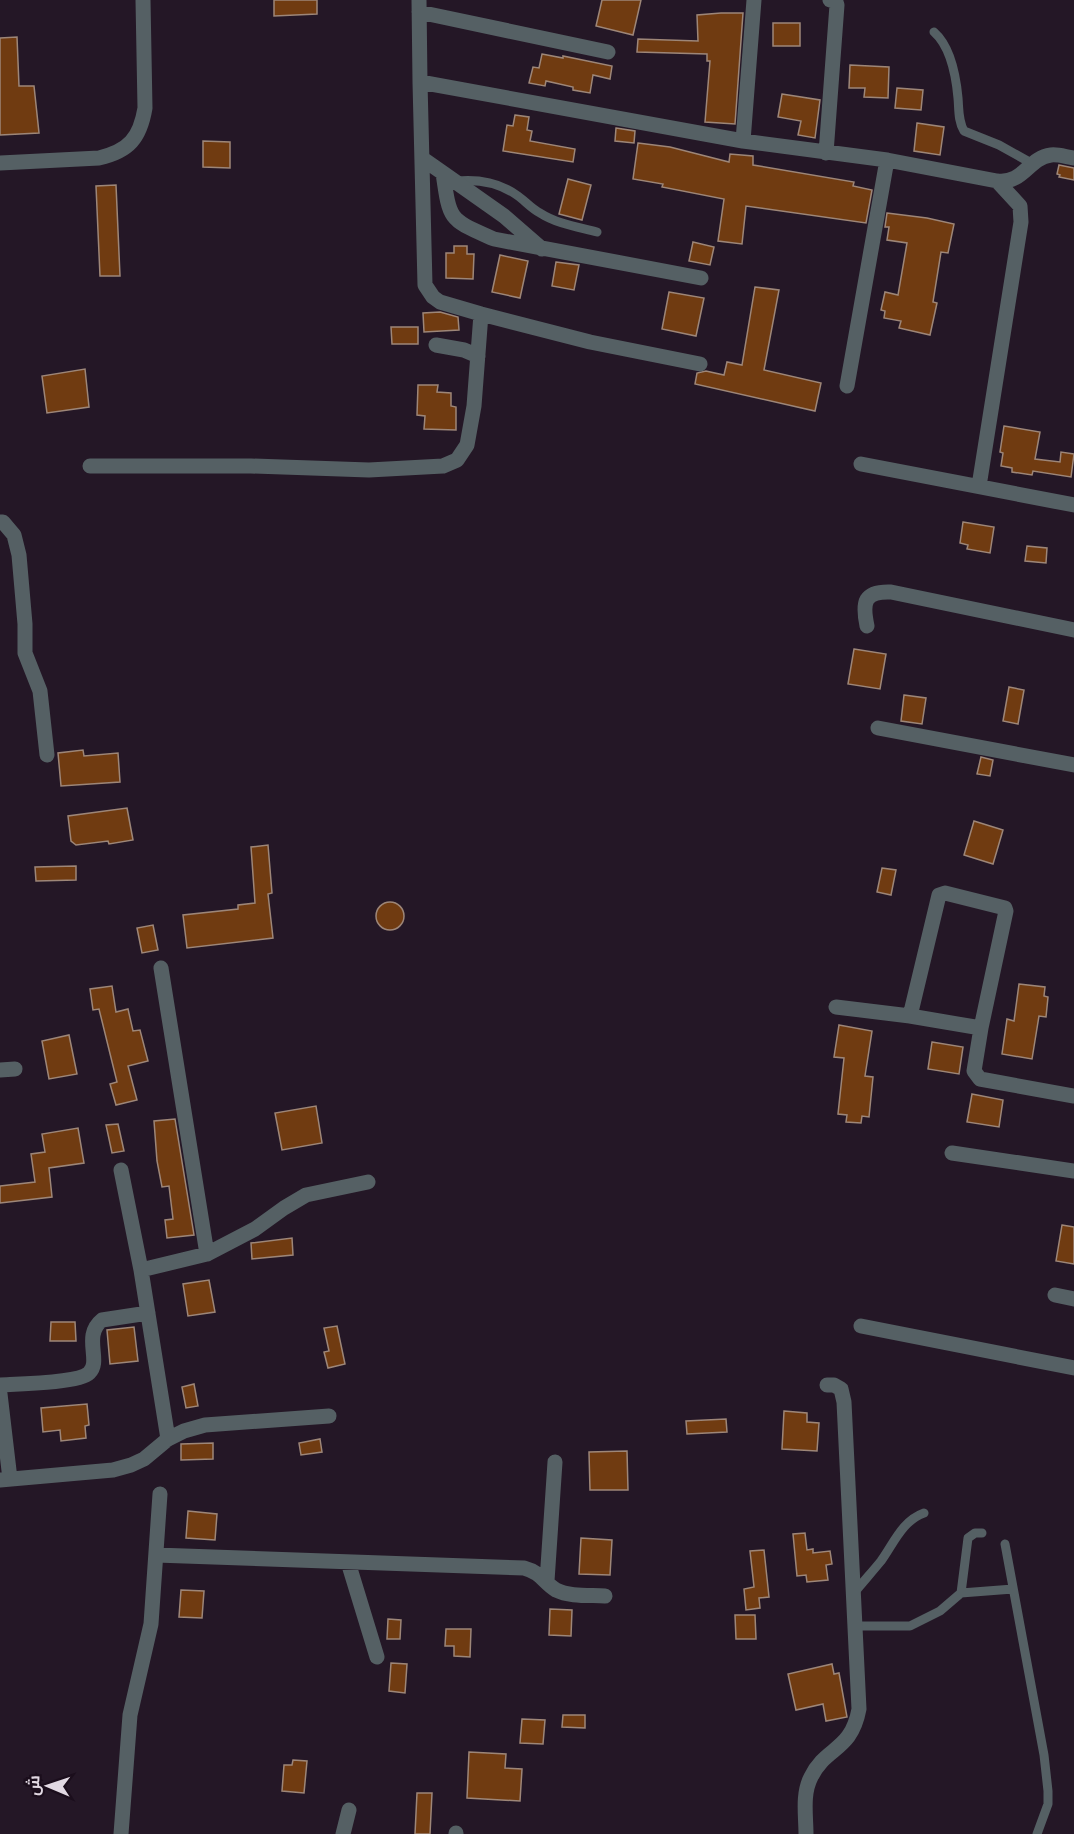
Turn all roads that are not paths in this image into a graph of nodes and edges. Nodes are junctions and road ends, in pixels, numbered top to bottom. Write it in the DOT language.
graph roads {
  1 [pos="143,0"];
  2 [pos="754,0"];
  3 [pos="830,0"];
  4 [pos="419,6"];
  5 [pos="934,32"];
  6 [pos="608,52"];
  7 [pos="420,82"];
  8 [pos="743,141"];
  9 [pos="826,153"];
  10 [pos="1074,158"];
  11 [pos="423,159"];
  12 [pos="887,160"];
  13 [pos="0,163"];
  14 [pos="1033,164"];
  15 [pos="449,177"];
  16 [pos="997,181"];
  17 [pos="597,232"];
  18 [pos="542,249"];
  19 [pos="701,278"];
  20 [pos="481,314"];
  21 [pos="436,345"];
  22 [pos="478,356"];
  23 [pos="700,364"];
  24 [pos="847,386"];
  25 [pos="861,464"];
  26 [pos="90,466"];
  27 [pos="980,486"];
  28 [pos="1074,505"];
  29 [pos="0,522"];
  30 [pos="867,626"];
  31 [pos="1074,630"];
  32 [pos="878,728"];
  33 [pos="47,755"];
  34 [pos="1074,765"];
  35 [pos="161,968"];
  36 [pos="836,1007"];
  37 [pos="910,1016"];
  38 [pos="981,1029"];
  39 [pos="1074,1096"];
  40 [pos="952,1153"];
  41 [pos="121,1170"];
  42 [pos="1074,1171"];
  43 [pos="368,1182"];
  44 [pos="207,1254"];
  45 [pos="141,1270"];
  46 [pos="1055,1295"];
  47 [pos="1074,1299"];
  48 [pos="148,1313"];
  49 [pos="861,1326"];
  50 [pos="1074,1368"];
  51 [pos="827,1385"];
  52 [pos="0,1386"];
  53 [pos="0,1394"];
  54 [pos="329,1416"];
  55 [pos="168,1439"];
  56 [pos="555,1462"];
  57 [pos="5,1479"];
  58 [pos="160,1494"];
  59 [pos="924,1513"];
  60 [pos="982,1533"];
  61 [pos="1005,1544"];
  62 [pos="156,1555"];
  63 [pos="348,1562"];
  64 [pos="547,1581"];
  65 [pos="1013,1589"];
  66 [pos="854,1593"];
  67 [pos="961,1593"];
  68 [pos="605,1596"];
  69 [pos="855,1626"];
  70 [pos="377,1657"];
  71 [pos="349,1810"];
  72 [pos="121,1834"];
  73 [pos="343,1834"];
  74 [pos="806,1834"];
  75 [pos="1037,1834"];
  1 -- 13 [label="street"];
  2 -- 8 [label="street"];
  3 -- 9 [label="street"];
  4 -- 6 [label="street"];
  4 -- 7 [label="street"];
  5 -- 14 [label="lane"];
  7 -- 8 [label="street"];
  7 -- 11 [label="street"];
  8 -- 9 [label="street"];
  9 -- 12 [label="street"];
  10 -- 14 [label="street"];
  11 -- 15 [label="street"];
  11 -- 20 [label="street"];
  12 -- 16 [label="street"];
  12 -- 24 [label="street"];
  14 -- 16 [label="street"];
  15 -- 17 [label="lane"];
  15 -- 18 [label="street"];
  15 -- 18 [label="street"];
  16 -- 27 [label="street"];
  18 -- 19 [label="street"];
  20 -- 22 [label="street"];
  20 -- 23 [label="street"];
  21 -- 22 [label="street"];
  22 -- 26 [label="street"];
  25 -- 27 [label="street"];
  27 -- 28 [label="street"];
  29 -- 33 [label="street"];
  30 -- 31 [label="street"];
  32 -- 34 [label="street"];
  35 -- 44 [label="street"];
  36 -- 37 [label="street"];
  37 -- 38 [label="street"];
  37 -- 38 [label="street"];
  38 -- 39 [label="street"];
  40 -- 42 [label="street"];
  41 -- 45 [label="street"];
  43 -- 44 [label="street"];
  44 -- 45 [label="street"];
  45 -- 48 [label="street"];
  46 -- 47 [label="street"];
  48 -- 52 [label="street"];
  48 -- 55 [label="street"];
  49 -- 50 [label="street"];
  51 -- 66 [label="street"];
  53 -- 57 [label="street"];
  54 -- 55 [label="street"];
  55 -- 57 [label="street"];
  56 -- 64 [label="street"];
  58 -- 62 [label="street"];
  59 -- 66 [label="lane"];
  60 -- 67 [label="lane"];
  61 -- 65 [label="lane"];
  62 -- 63 [label="street"];
  62 -- 72 [label="street"];
  63 -- 64 [label="street"];
  63 -- 70 [label="street"];
  64 -- 68 [label="street"];
  65 -- 67 [label="lane"];
  65 -- 75 [label="lane"];
  66 -- 69 [label="street"];
  67 -- 69 [label="lane"];
  69 -- 74 [label="street"];
  71 -- 73 [label="street"];
}
